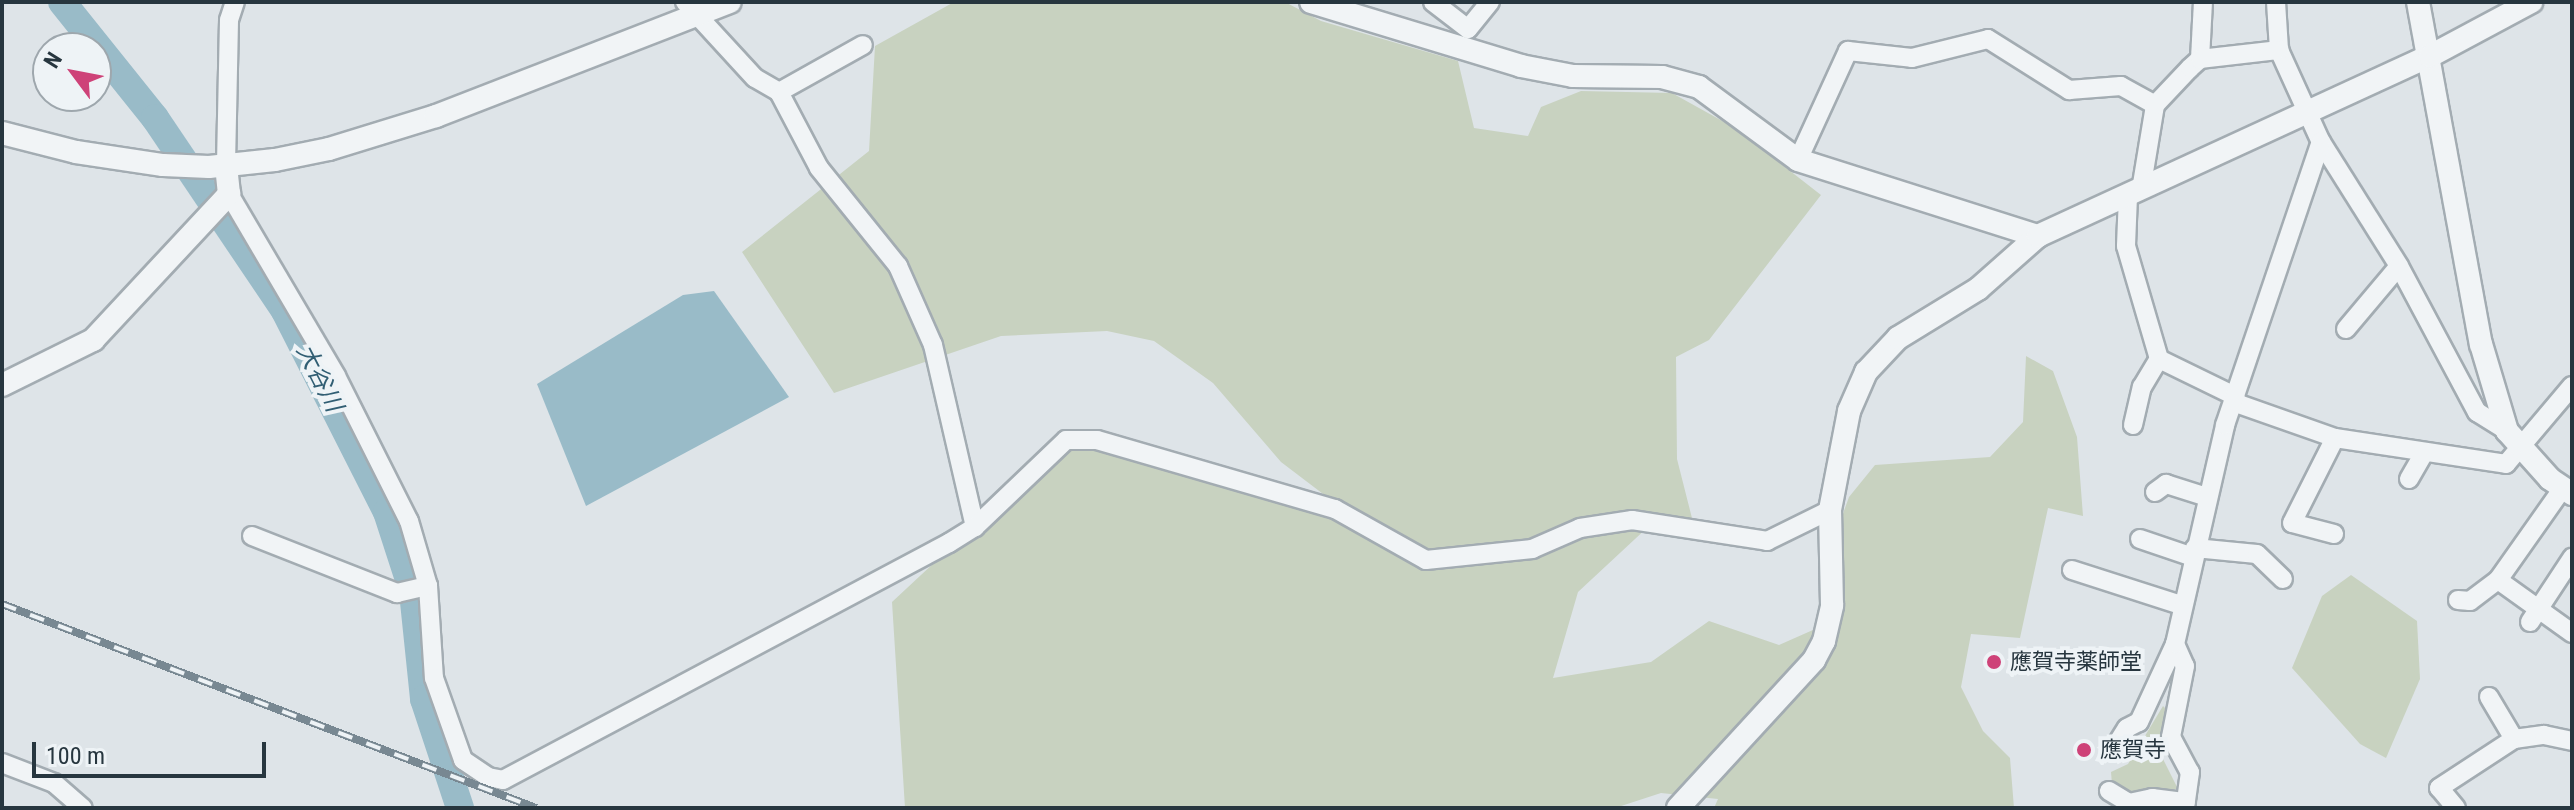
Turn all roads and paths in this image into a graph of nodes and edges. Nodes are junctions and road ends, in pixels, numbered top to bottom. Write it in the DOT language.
graph roads {
  1 [pos="235,2"];
  2 [pos="730,2"];
  3 [pos="1433,2"];
  4 [pos="1490,2"];
  5 [pos="2203,2"];
  6 [pos="2276,2"];
  7 [pos="2418,2"];
  8 [pos="2531,2"];
  9 [pos="1316,3"];
  10 [pos="690,9"];
  11 [pos="863,45"];
  12 [pos="2279,50"];
  13 [pos="2430,56"];
  14 [pos="2200,59"];
  15 [pos="779,92"];
  16 [pos="2155,105"];
  17 [pos="2305,112"];
  18 [pos="2,133"];
  19 [pos="2321,142"];
  20 [pos="1798,160"];
  21 [pos="226,164"];
  22 [pos="2135,193"];
  23 [pos="229,194"];
  24 [pos="2038,236"];
  25 [pos="2399,266"];
  26 [pos="2346,329"];
  27 [pos="2159,359"];
  28 [pos="2,385"];
  29 [pos="2572,386"];
  30 [pos="2234,399"];
  31 [pos="2133,425"];
  32 [pos="2335,438"];
  33 [pos="2513,440"];
  34 [pos="2424,453"];
  35 [pos="2409,479"];
  36 [pos="2567,491"];
  37 [pos="2155,492"];
  38 [pos="2207,497"];
  39 [pos="1830,510"];
  40 [pos="975,527"];
  41 [pos="2334,534"];
  42 [pos="252,536"];
  43 [pos="2140,539"];
  44 [pos="2194,552"];
  45 [pos="2572,558"];
  46 [pos="2072,570"];
  47 [pos="2283,579"];
  48 [pos="2498,580"];
  49 [pos="428,586"];
  50 [pos="2458,600"];
  51 [pos="2181,605"];
  52 [pos="2534,615"];
  53 [pos="2572,633"];
  54 [pos="2175,644"];
  55 [pos="2489,697"];
  56 [pos="2514,739"];
  57 [pos="2572,741"];
  58 [pos="2115,747"];
  59 [pos="2,763"];
  60 [pos="2439,788"];
  61 [pos="2109,791"];
  62 [pos="2186,805"];
  63 [pos="83,808"];
  64 [pos="1678,808"];
  65 [pos="2431,808"];
  66 [pos="2456,808"];
  1 -- 21 [label="street"];
  2 -- 10 [label="street"];
  3 -- 4 [label="street"];
  5 -- 14 [label="street"];
  6 -- 12 [label="street"];
  7 -- 13 [label="street"];
  8 -- 13 [label="street"];
  9 -- 20 [label="street"];
  10 -- 15 [label="street"];
  10 -- 21 [label="street"];
  11 -- 15 [label="street"];
  12 -- 14 [label="street"];
  12 -- 17 [label="street"];
  13 -- 17 [label="street"];
  13 -- 33 [label="street"];
  14 -- 16 [label="street"];
  15 -- 40 [label="street"];
  16 -- 20 [label="street"];
  16 -- 22 [label="street"];
  17 -- 19 [label="street"];
  17 -- 22 [label="street"];
  18 -- 21 [label="street"];
  19 -- 25 [label="street"];
  19 -- 30 [label="street"];
  20 -- 24 [label="street"];
  21 -- 23 [label="street"];
  22 -- 24 [label="street"];
  22 -- 27 [label="street"];
  23 -- 28 [label="street"];
  23 -- 49 [label="street"];
  24 -- 39 [label="street"];
  25 -- 26 [label="street"];
  25 -- 33 [label="street"];
  27 -- 30 [label="street"];
  27 -- 31 [label="street"];
  29 -- 33 [label="street"];
  30 -- 32 [label="street"];
  30 -- 38 [label="street"];
  32 -- 34 [label="street"];
  32 -- 41 [label="street"];
  33 -- 34 [label="street"];
  33 -- 36 [label="street"];
  34 -- 35 [label="street"];
  36 -- 48 [label="street"];
  37 -- 38 [label="street"];
  38 -- 44 [label="street"];
  39 -- 40 [label="street"];
  39 -- 64 [label="street"];
  40 -- 49 [label="street"];
  42 -- 49 [label="street"];
  43 -- 44 [label="street"];
  44 -- 47 [label="street"];
  44 -- 51 [label="street"];
  45 -- 52 [label="street"];
  46 -- 51 [label="street"];
  48 -- 50 [label="street"];
  48 -- 52 [label="street"];
  51 -- 54 [label="street"];
  52 -- 53 [label="street"];
  54 -- 58 [label="street"];
  54 -- 62 [label="street"];
  55 -- 56 [label="street"];
  56 -- 57 [label="street"];
  56 -- 60 [label="street"];
  59 -- 63 [label="street"];
  60 -- 65 [label="street"];
  60 -- 66 [label="street"];
  61 -- 62 [label="street"];
}
